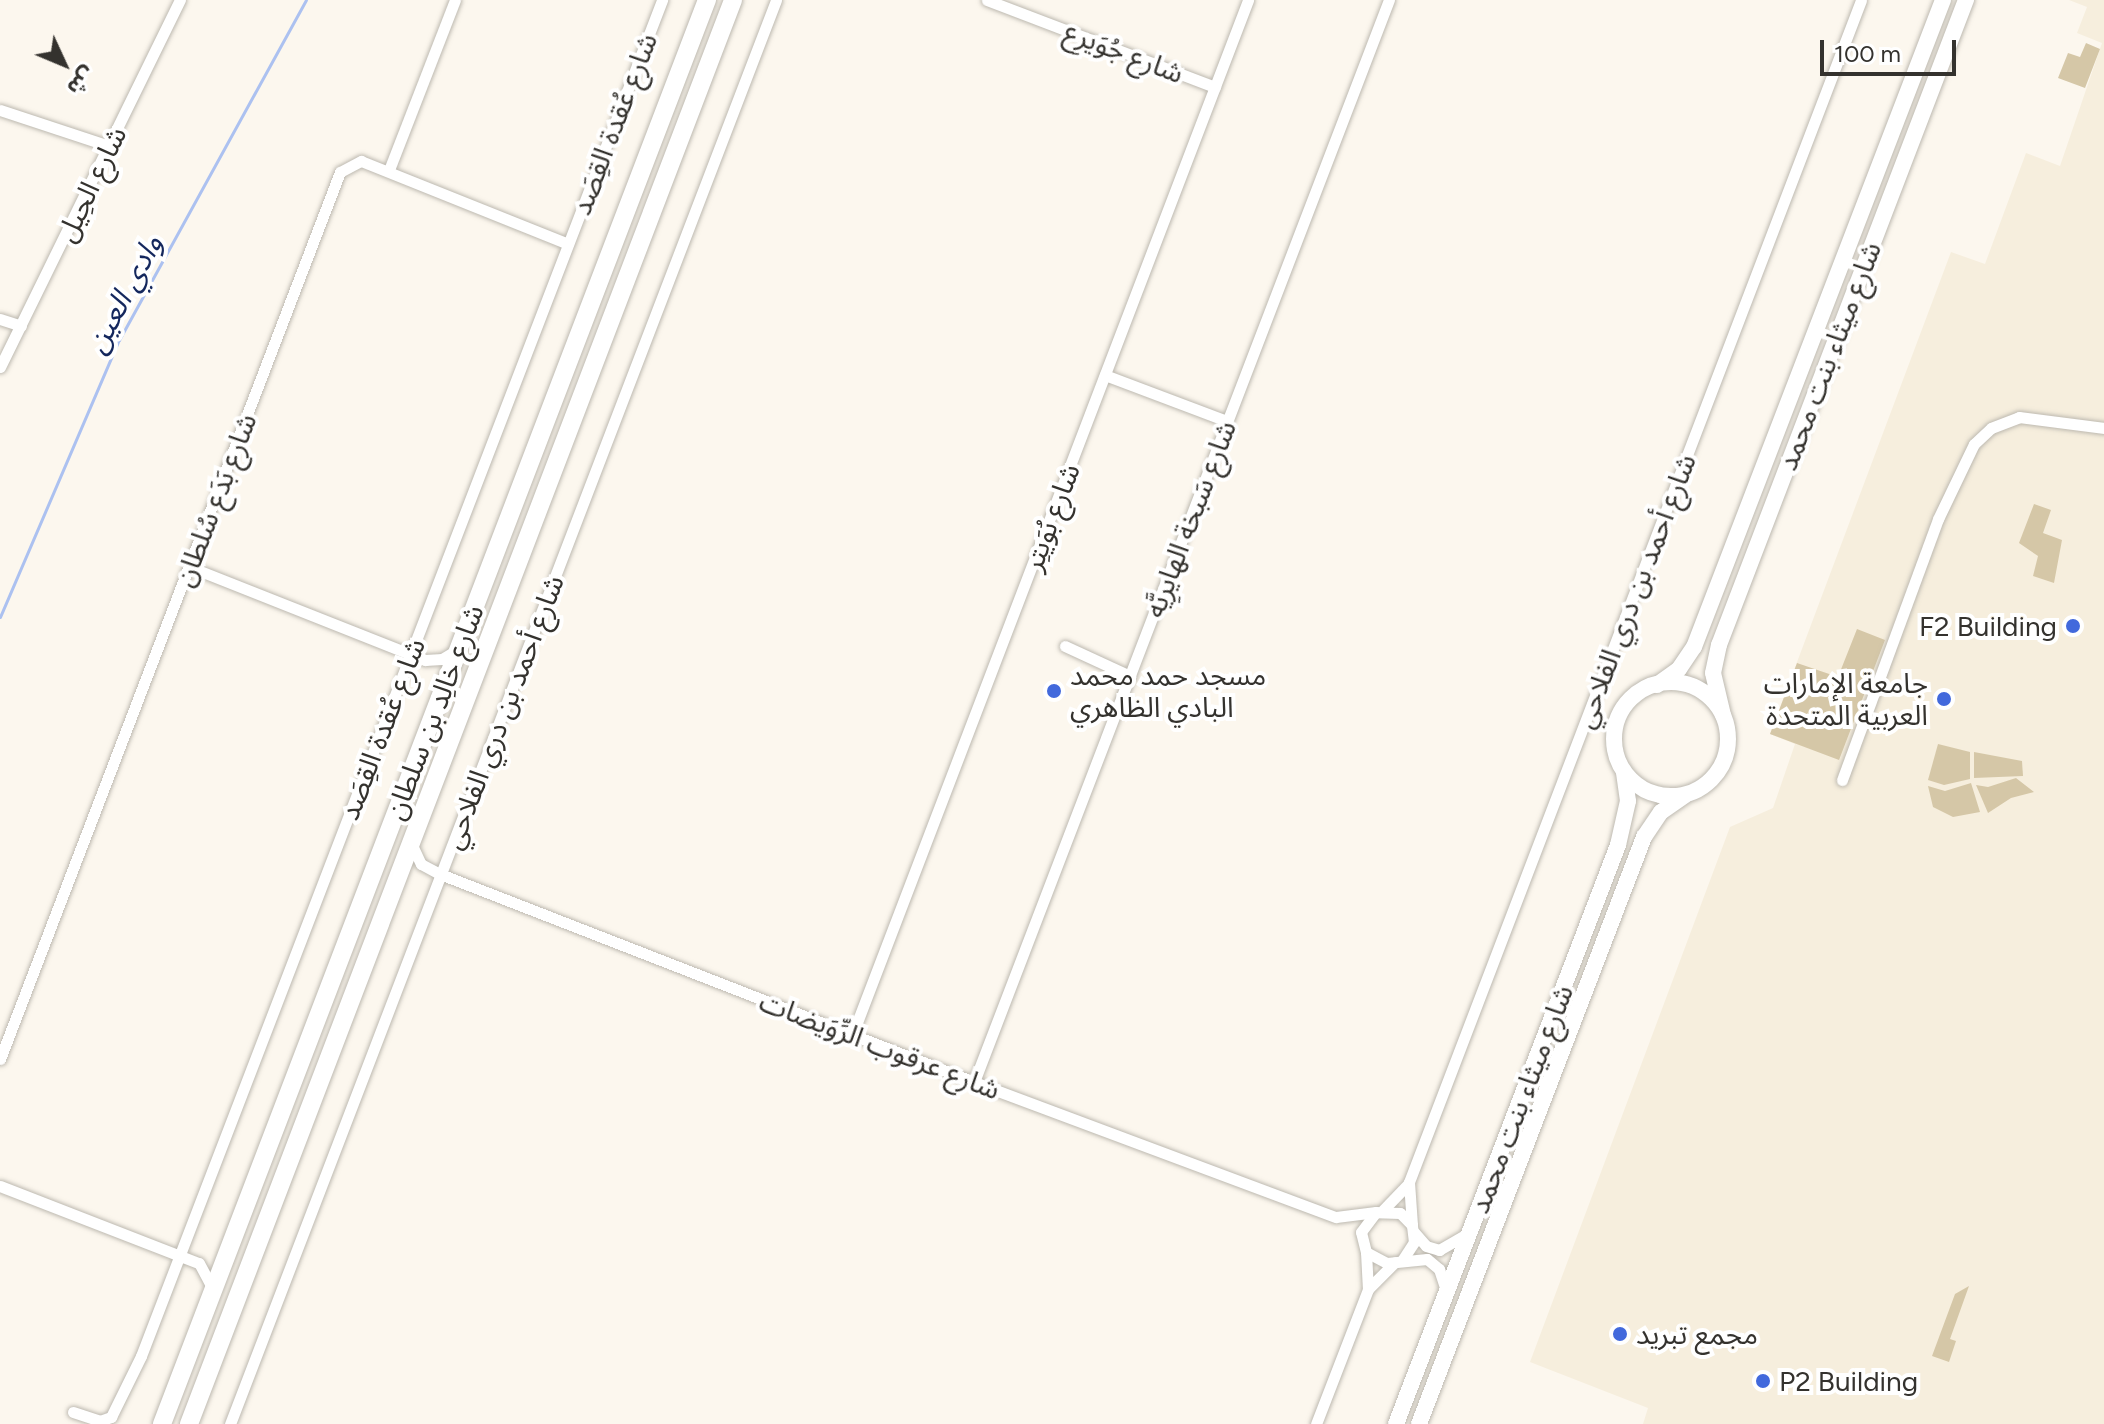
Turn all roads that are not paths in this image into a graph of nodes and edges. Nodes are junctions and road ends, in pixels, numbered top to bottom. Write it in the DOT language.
graph roads {
  1 [pos="180,0"];
  2 [pos="455,0"];
  3 [pos="662,0"];
  4 [pos="707,0"];
  5 [pos="733,0"];
  6 [pos="776,0"];
  7 [pos="987,0"];
  8 [pos="1248,0"];
  9 [pos="1389,0"];
  10 [pos="1861,0"];
  11 [pos="1943,0"];
  12 [pos="1966,0"];
  13 [pos="1215,87"];
  14 [pos="0,110"];
  15 [pos="109,146"];
  16 [pos="389,170"];
  17 [pos="568,244"];
  18 [pos="0,319"];
  19 [pos="21,326"];
  20 [pos="0,367"];
  21 [pos="1105,375"];
  22 [pos="552,402"];
  23 [pos="1227,421"];
  24 [pos="2104,428"];
  25 [pos="525,542"];
  26 [pos="190,567"];
  27 [pos="1065,646"];
  28 [pos="457,650"];
  29 [pos="411,654"];
  30 [pos="425,660"];
  31 [pos="1130,676"];
  32 [pos="1657,685"];
  33 [pos="441,691"];
  34 [pos="1723,715"];
  35 [pos="1624,771"];
  36 [pos="1842,780"];
  37 [pos="1685,795"];
  38 [pos="410,840"];
  39 [pos="426,868"];
  40 [pos="440,874"];
  41 [pos="396,879"];
  42 [pos="361,902"];
  43 [pos="853,1033"];
  44 [pos="333,1045"];
  45 [pos="0,1059"];
  46 [pos="974,1082"];
  47 [pos="1409,1182"];
  48 [pos="0,1186"];
  49 [pos="1379,1211"];
  50 [pos="1336,1217"];
  51 [pos="1413,1229"];
  52 [pos="1469,1233"];
  53 [pos="1363,1247"];
  54 [pos="230,1248"];
  55 [pos="181,1254"];
  56 [pos="1399,1260"];
  57 [pos="199,1263"];
  58 [pos="1368,1289"];
  59 [pos="213,1290"];
  60 [pos="1446,1293"];
  61 [pos="73,1412"];
  62 [pos="162,1424"];
  63 [pos="189,1424"];
  64 [pos="230,1424"];
  65 [pos="1316,1424"];
  66 [pos="1396,1424"];
  67 [pos="1419,1424"];
  1 -- 15 [label="street, شارع الحِيل"];
  2 -- 16 [label="street"];
  3 -- 17 [label="street, شارع عُقدة القِصَد"];
  4 -- 22 [label="main road, شارع خالِد بن سلطان"];
  5 -- 25 [label="main road, شارع خالِد بن سلطان"];
  6 -- 40 [label="street, شارع أحمد بن دري الفلاحي"];
  7 -- 13 [label="street, شارع جُوَيرِع"];
  8 -- 13 [label="street, شارع بُوَيتِر"];
  9 -- 23 [label="street, شارع سَبخة الهايرِيَّه"];
  10 -- 47 [label="street, شارع أحمد بن دري الفلاحي"];
  11 -- 32 [label="main road, شارع ميثاء بنت محمد"];
  12 -- 34 [label="main road, شارع ميثاء بنت محمد"];
  13 -- 21 [label="street, شارع بُوَيتِر"];
  14 -- 15 [label="street"];
  15 -- 19 [label="street, شارع الحِيل"];
  16 -- 17 [label="street, شارع بَدَع سُلطان"];
  16 -- 26 [label="street, شارع بَدَع سُلطان"];
  17 -- 29 [label="street, شارع عُقدة القِصَد"];
  18 -- 19 [label="street"];
  19 -- 20 [label="street, شارع الحِيل"];
  21 -- 23 [label="street"];
  21 -- 43 [label="street, شارع بُوَيتِر"];
  22 -- 25 [label="main road"];
  22 -- 28 [label="main road, شارع خالِد بن سلطان"];
  23 -- 31 [label="street, شارع سَبخة الهايرِيَّه"];
  24 -- 36 [label="street"];
  25 -- 38 [label="main road, شارع خالِد بن سلطان"];
  26 -- 29 [label="street"];
  26 -- 45 [label="street, شارع بَدَع سُلطان"];
  27 -- 31 [label="street"];
  28 -- 30 [label="street"];
  28 -- 33 [label="main road, شارع خالِد بن سلطان"];
  29 -- 30 [label="street"];
  29 -- 55 [label="street, شارع عُقدة القِصَد"];
  30 -- 33 [label="street"];
  31 -- 46 [label="street, شارع سَبخة الهايرِيَّه"];
  32 -- 34 [label="main road"];
  32 -- 35 [label="main road"];
  33 -- 42 [label="main road, شارع خالِد بن سلطان"];
  34 -- 37 [label="main road"];
  35 -- 37 [label="main road"];
  35 -- 52 [label="main road, شارع ميثاء بنت محمد"];
  37 -- 67 [label="main road, شارع ميثاء بنت محمد"];
  38 -- 39 [label="street"];
  38 -- 41 [label="main road, شارع خالِد بن سلطان"];
  39 -- 40 [label="street, شارع عرقوب الرِّوَيضات"];
  39 -- 41 [label="street"];
  40 -- 43 [label="street, شارع عرقوب الرِّوَيضات"];
  40 -- 64 [label="street, شارع أحمد بن دري الفلاحي"];
  41 -- 44 [label="main road, شارع خالِد بن سلطان"];
  42 -- 44 [label="main road"];
  42 -- 54 [label="main road, شارع خالِد بن سلطان"];
  43 -- 46 [label="street, شارع عرقوب الرِّوَيضات"];
  44 -- 63 [label="main road, شارع خالِد بن سلطان"];
  46 -- 50 [label="street, شارع عرقوب الرِّوَيضات"];
  47 -- 49 [label="street, شارع أحمد بن دري الفلاحي"];
  47 -- 51 [label="street, شارع أحمد بن دري الفلاحي"];
  48 -- 55 [label="street"];
  49 -- 50 [label="street, شارع عرقوب الرِّوَيضات"];
  49 -- 51 [label="street"];
  49 -- 53 [label="street"];
  50 -- 53 [label="street, شارع عرقوب الرِّوَيضات"];
  51 -- 52 [label="street"];
  51 -- 56 [label="street"];
  52 -- 60 [label="main road, شارع ميثاء بنت محمد"];
  53 -- 56 [label="street"];
  53 -- 58 [label="street"];
  54 -- 57 [label="street"];
  54 -- 59 [label="main road, شارع خالِد بن سلطان"];
  55 -- 57 [label="street"];
  55 -- 61 [label="street, شارع عُقدة القِصَد"];
  56 -- 58 [label="street"];
  56 -- 60 [label="street"];
  57 -- 59 [label="street"];
  58 -- 65 [label="street"];
  59 -- 62 [label="main road, شارع خالِد بن سلطان"];
  60 -- 66 [label="main road, شارع ميثاء بنت محمد"];
}
